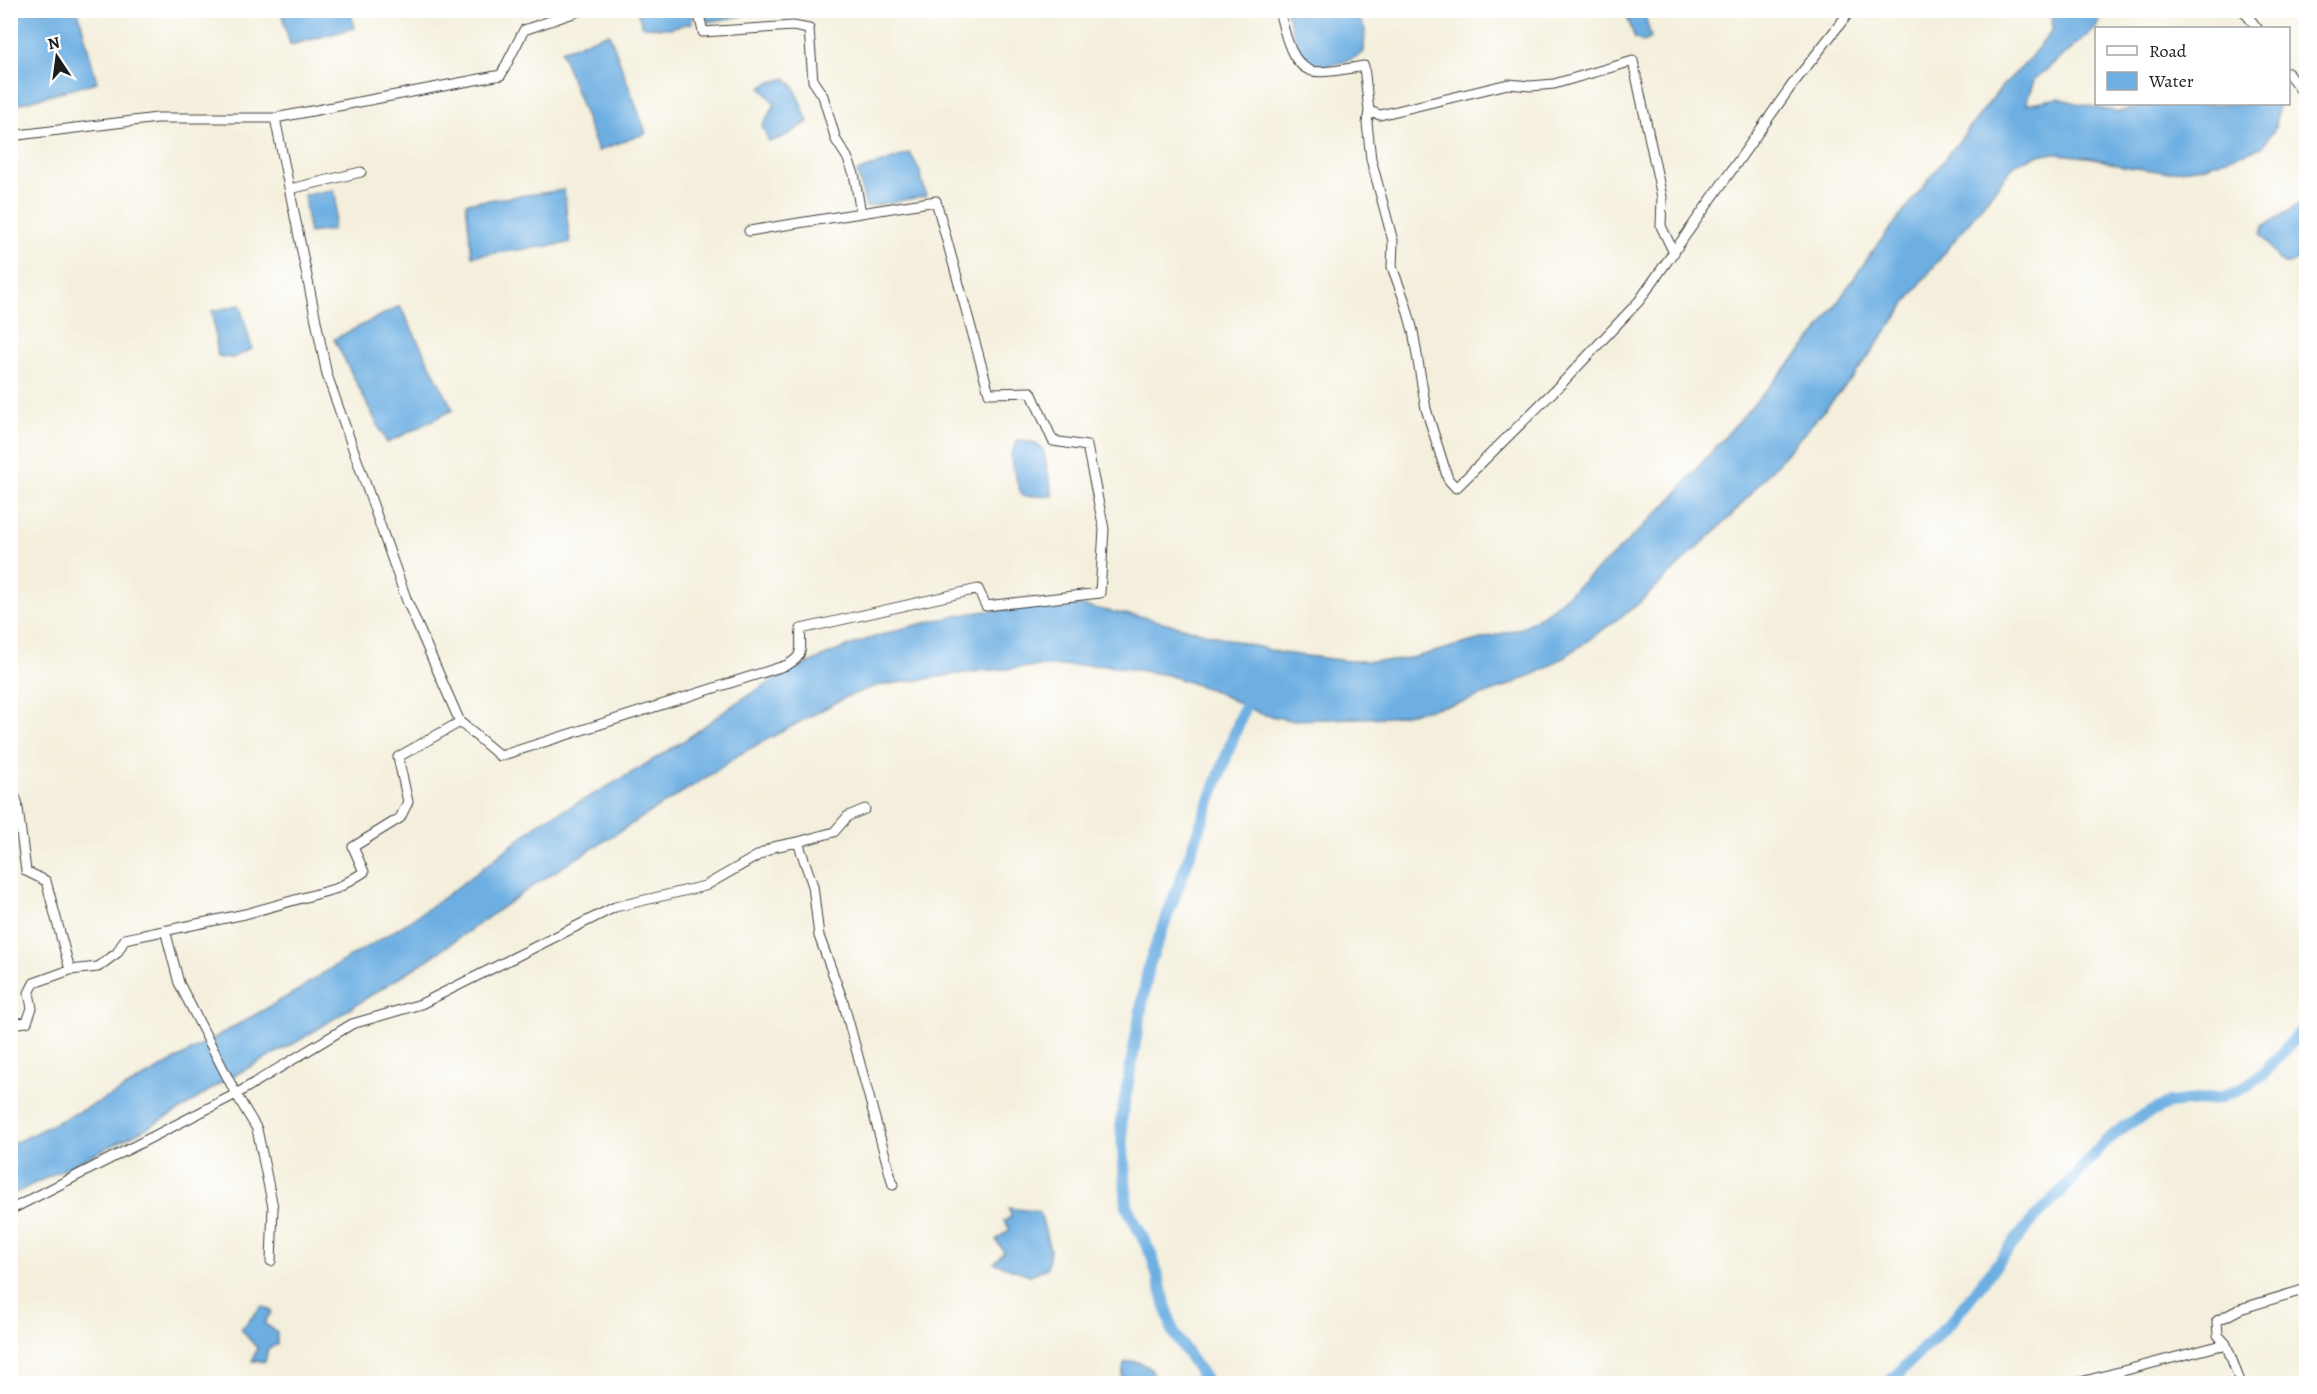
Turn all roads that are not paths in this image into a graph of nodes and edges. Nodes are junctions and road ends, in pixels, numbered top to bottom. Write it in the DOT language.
graph roads {
  1 [pos="582,10"];
  2 [pos="698,10"];
  3 [pos="1279,10"];
  4 [pos="1851,10"];
  5 [pos="2243,10"];
  6 [pos="2256,27"];
  7 [pos="2290,74"];
  8 [pos="2307,97"];
  9 [pos="1369,111"];
  10 [pos="275,118"];
  11 [pos="10,136"];
  12 [pos="361,172"];
  13 [pos="290,189"];
  14 [pos="861,213"];
  15 [pos="749,231"];
  16 [pos="1674,253"];
  17 [pos="460,722"];
  18 [pos="10,788"];
  19 [pos="865,809"];
  20 [pos="798,842"];
  21 [pos="165,930"];
  22 [pos="70,970"];
  23 [pos="10,1024"];
  24 [pos="234,1091"];
  25 [pos="893,1185"];
  26 [pos="10,1210"];
  27 [pos="271,1261"];
  28 [pos="2307,1289"];
  29 [pos="2226,1344"];
  30 [pos="2073,1383"];
  31 [pos="2241,1383"];
  1 -- 10 [label="street"];
  2 -- 14 [label="street"];
  3 -- 9 [label="street"];
  4 -- 16 [label="street"];
  5 -- 6 [label="street"];
  7 -- 8 [label="street"];
  9 -- 16 [label="street"];
  9 -- 16 [label="street"];
  10 -- 11 [label="street"];
  10 -- 13 [label="street"];
  12 -- 13 [label="street"];
  13 -- 17 [label="street"];
  14 -- 15 [label="street"];
  14 -- 17 [label="street"];
  17 -- 21 [label="street"];
  18 -- 22 [label="street"];
  19 -- 20 [label="street"];
  20 -- 24 [label="street"];
  20 -- 25 [label="street"];
  21 -- 22 [label="street"];
  21 -- 24 [label="street"];
  22 -- 23 [label="street"];
  24 -- 26 [label="street"];
  24 -- 27 [label="street"];
  28 -- 29 [label="street"];
  29 -- 30 [label="street"];
  29 -- 31 [label="street"];
}
